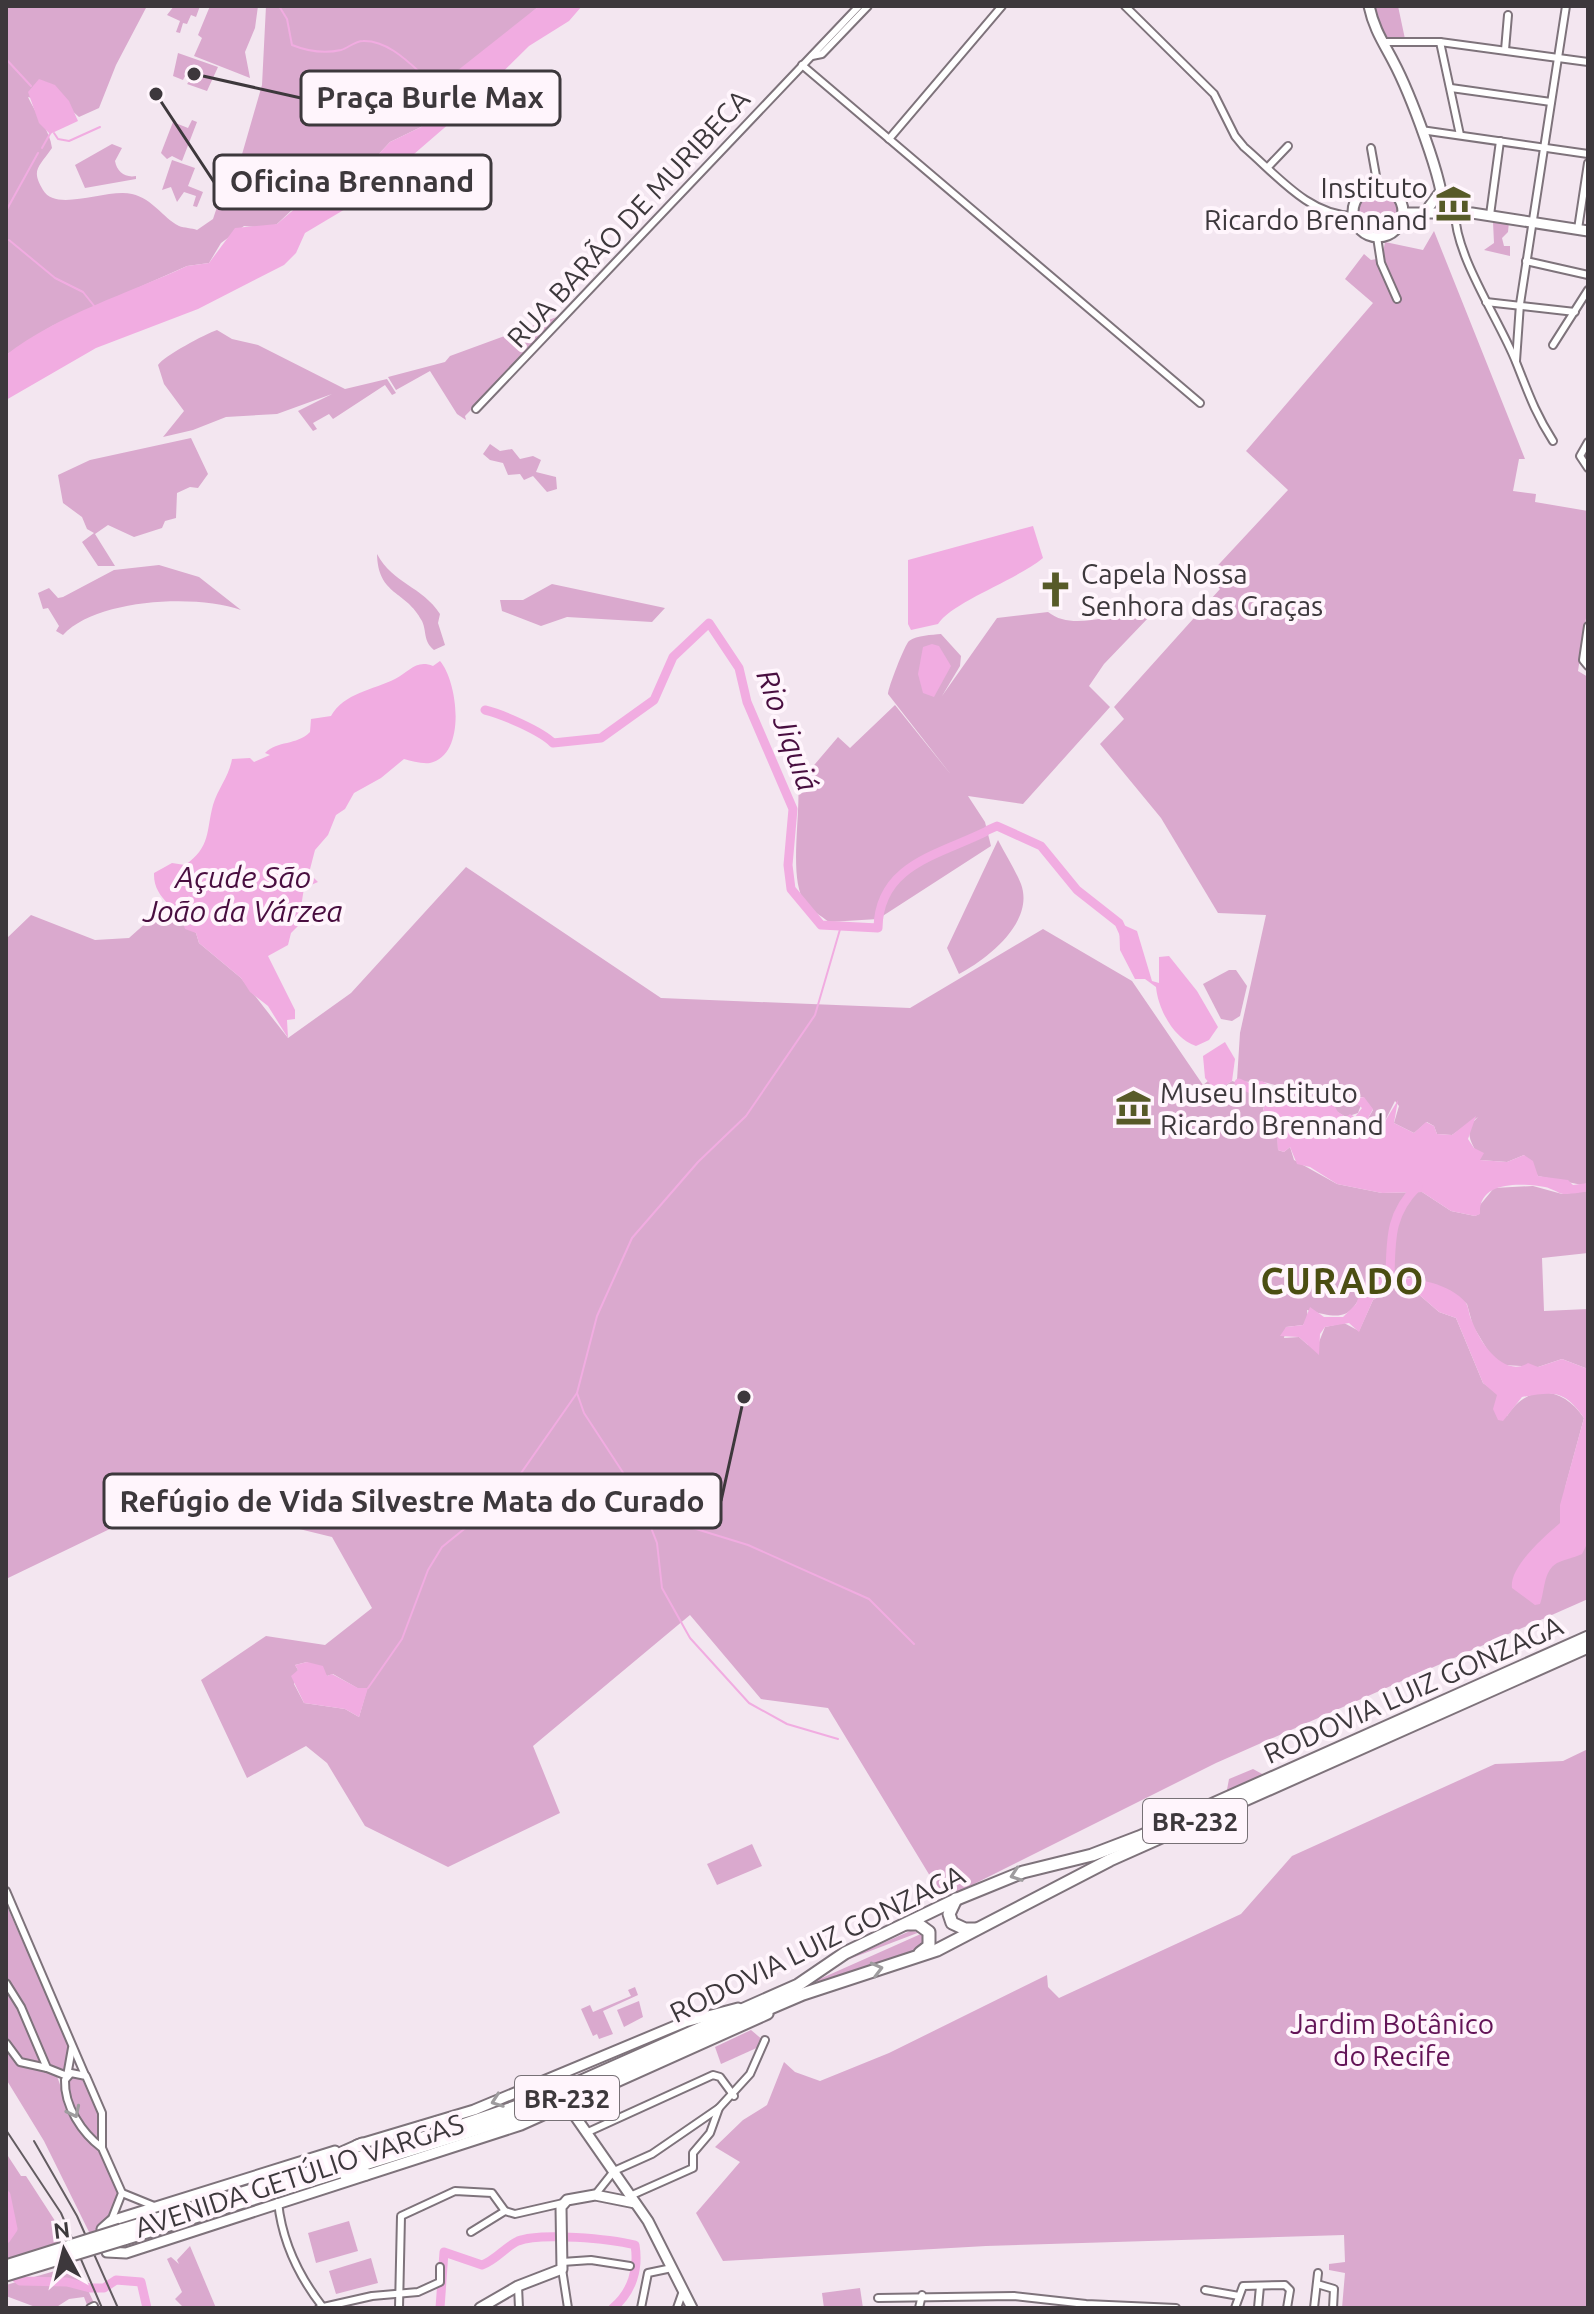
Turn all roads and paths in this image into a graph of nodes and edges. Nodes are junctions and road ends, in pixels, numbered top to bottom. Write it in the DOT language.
graph roads {
  1 [pos="859,6"];
  2 [pos="868,6"];
  3 [pos="1002,6"];
  4 [pos="1125,6"];
  5 [pos="1369,6"];
  6 [pos="1566,6"];
  7 [pos="1508,15"];
  8 [pos="1380,42"];
  9 [pos="1440,42"];
  10 [pos="1505,50"];
  11 [pos="812,56"];
  12 [pos="1557,57"];
  13 [pos="1588,62"];
  14 [pos="802,65"];
  15 [pos="1451,88"];
  16 [pos="1551,102"];
  17 [pos="1421,130"];
  18 [pos="1460,135"];
  19 [pos="889,139"];
  20 [pos="1500,141"];
  21 [pos="1288,146"];
  22 [pos="1544,147"];
  23 [pos="1371,148"];
  24 [pos="1588,154"];
  25 [pos="1588,163"];
  26 [pos="1268,167"];
  27 [pos="1378,187"];
  28 [pos="1440,192"];
  29 [pos="1429,207"];
  30 [pos="1402,208"];
  31 [pos="1443,211"];
  32 [pos="1455,212"];
  33 [pos="1490,215"];
  34 [pos="1353,216"];
  35 [pos="1532,221"];
  36 [pos="1583,230"];
  37 [pos="1377,237"];
  38 [pos="1526,261"];
  39 [pos="1588,275"];
  40 [pos="1588,290"];
  41 [pos="1397,299"];
  42 [pos="1486,302"];
  43 [pos="1520,304"];
  44 [pos="1575,312"];
  45 [pos="1553,345"];
  46 [pos="1516,361"];
  47 [pos="1200,403"];
  48 [pos="476,409"];
  49 [pos="1553,441"];
  50 [pos="1588,442"];
  51 [pos="1588,468"];
  52 [pos="1588,626"];
  53 [pos="1588,666"];
  54 [pos="1588,1637"];
  55 [pos="1588,1647"];
  56 [pos="6,1891"];
  57 [pos="957,1899"];
  58 [pos="903,1924"];
  59 [pos="979,1929"];
  60 [pos="913,1958"];
  61 [pos="6,1983"];
  62 [pos="803,1994"];
  63 [pos="753,2006"];
  64 [pos="765,2040"];
  65 [pos="6,2043"];
  66 [pos="72,2048"];
  67 [pos="596,2049"];
  68 [pos="600,2059"];
  69 [pos="47,2068"];
  70 [pos="67,2076"];
  71 [pos="86,2076"];
  72 [pos="734,2096"];
  73 [pos="568,2106"];
  74 [pos="719,2108"];
  75 [pos="588,2132"];
  76 [pos="362,2144"];
  77 [pos="102,2148"];
  78 [pos="614,2171"];
  79 [pos="366,2174"];
  80 [pos="291,2176"];
  81 [pos="321,2178"];
  82 [pos="122,2193"];
  83 [pos="595,2195"];
  84 [pos="633,2199"];
  85 [pos="278,2202"];
  86 [pos="563,2203"];
  87 [pos="157,2206"];
  88 [pos="505,2211"];
  89 [pos="111,2221"];
  90 [pos="471,2232"];
  91 [pos="123,2234"];
  92 [pos="562,2265"];
  93 [pos="6,2266"];
  94 [pos="630,2266"];
  95 [pos="440,2267"];
  96 [pos="673,2268"];
  97 [pos="1318,2273"];
  98 [pos="6,2275"];
  99 [pos="1317,2284"];
  100 [pos="518,2286"];
  101 [pos="1260,2286"];
  102 [pos="1205,2290"];
  103 [pos="683,2291"];
  104 [pos="397,2293"];
  105 [pos="922,2295"];
  106 [pos="1239,2296"];
  107 [pos="878,2298"];
  108 [pos="971,2298"];
  109 [pos="320,2307"];
  110 [pos="1134,2307"];
  111 [pos="399,2308"];
  112 [pos="480,2308"];
  113 [pos="519,2308"];
  114 [pos="568,2308"];
  115 [pos="641,2308"];
  116 [pos="677,2308"];
  117 [pos="692,2308"];
  118 [pos="919,2308"];
  119 [pos="969,2308"];
  120 [pos="1176,2308"];
  121 [pos="1235,2308"];
  122 [pos="1259,2308"];
  123 [pos="1287,2308"];
  124 [pos="1314,2308"];
  125 [pos="1333,2308"];
  1 -- 11 [label="street, RUA BARÃO DE MURIBECA"];
  2 -- 11 [label="street, RUA BARÃO DE MURIBECA"];
  3 -- 19 [label="street"];
  4 -- 26 [label="street"];
  5 -- 8 [label="street"];
  6 -- 12 [label="street"];
  7 -- 10 [label="street"];
  8 -- 9 [label="street"];
  8 -- 17 [label="street"];
  9 -- 10 [label="street"];
  9 -- 15 [label="street"];
  10 -- 12 [label="street"];
  11 -- 14 [label="street, RUA BARÃO DE MURIBECA"];
  12 -- 13 [label="street"];
  12 -- 16 [label="street"];
  14 -- 19 [label="street"];
  14 -- 48 [label="street, RUA BARÃO DE MURIBECA"];
  15 -- 16 [label="street"];
  15 -- 18 [label="street"];
  16 -- 22 [label="street"];
  17 -- 18 [label="street"];
  17 -- 28 [label="street"];
  18 -- 20 [label="street"];
  19 -- 47 [label="street"];
  20 -- 22 [label="street"];
  20 -- 33 [label="street"];
  21 -- 26 [label="street"];
  22 -- 24 [label="street"];
  22 -- 35 [label="street"];
  23 -- 27 [label="street"];
  25 -- 36 [label="street"];
  26 -- 34 [label="street"];
  27 -- 30 [label="street"];
  27 -- 34 [label="street"];
  28 -- 29 [label="street"];
  28 -- 31 [label="street"];
  29 -- 30 [label="street"];
  29 -- 31 [label="street"];
  30 -- 31 [label="street"];
  30 -- 37 [label="street"];
  31 -- 32 [label="street"];
  32 -- 33 [label="street"];
  32 -- 42 [label="street"];
  33 -- 35 [label="street"];
  34 -- 37 [label="street"];
  35 -- 36 [label="street"];
  35 -- 38 [label="street"];
  37 -- 41 [label="street"];
  38 -- 39 [label="street"];
  38 -- 43 [label="street"];
  40 -- 44 [label="street"];
  42 -- 43 [label="street"];
  42 -- 46 [label="street"];
  43 -- 44 [label="street"];
  43 -- 46 [label="street"];
  44 -- 45 [label="street"];
  46 -- 49 [label="street"];
  50 -- 51 [label="street"];
  52 -- 53 [label="street"];
  54 -- 57 [label="highway, RODOVIA LUIZ GONZAGA / BR-232, one-way"];
  55 -- 59 [label="highway, RODOVIA LUIZ GONZAGA / BR-232"];
  56 -- 66 [label="street"];
  57 -- 58 [label="highway, RODOVIA LUIZ GONZAGA / BR-232"];
  57 -- 59 [label="highway"];
  58 -- 60 [label="highway"];
  58 -- 63 [label="highway, RODOVIA LUIZ GONZAGA / BR-232"];
  59 -- 60 [label="highway, RODOVIA LUIZ GONZAGA / BR-232"];
  62 -- 60 [label="highway, RODOVIA LUIZ GONZAGA / BR-232, one-way"];
  61 -- 69 [label="street"];
  62 -- 73 [label="street, AVENIDA GETÚLIO VARGAS"];
  62 -- 81 [label="highway, RODOVIA LUIZ GONZAGA / BR-232"];
  63 -- 68 [label="street, AVENIDA GETÚLIO VARGAS"];
  63 -- 80 [label="highway, RODOVIA LUIZ GONZAGA / BR-232"];
  64 -- 72 [label="street"];
  65 -- 69 [label="street"];
  66 -- 70 [label="street"];
  66 -- 71 [label="street"];
  67 -- 68 [label="street"];
  68 -- 76 [label="street, AVENIDA GETÚLIO VARGAS, one-way"];
  69 -- 70 [label="street"];
  70 -- 71 [label="street"];
  70 -- 77 [label="street, one-way"];
  71 -- 77 [label="street"];
  72 -- 74 [label="street"];
  72 -- 75 [label="street"];
  73 -- 75 [label="street"];
  73 -- 79 [label="street, AVENIDA GETÚLIO VARGAS"];
  74 -- 78 [label="street"];
  74 -- 84 [label="street"];
  75 -- 78 [label="street"];
  76 -- 80 [label="highway"];
  76 -- 87 [label="street, AVENIDA GETÚLIO VARGAS"];
  77 -- 82 [label="street"];
  78 -- 83 [label="street"];
  78 -- 84 [label="street"];
  79 -- 81 [label="highway"];
  79 -- 85 [label="street, AVENIDA GETÚLIO VARGAS"];
  80 -- 91 [label="highway, RODOVIA LUIZ GONZAGA / BR-232"];
  81 -- 91 [label="highway, RODOVIA LUIZ GONZAGA / BR-232"];
  82 -- 87 [label="street"];
  82 -- 89 [label="street"];
  83 -- 84 [label="street"];
  83 -- 86 [label="street"];
  84 -- 96 [label="street"];
  85 -- 89 [label="street, AVENIDA GETÚLIO VARGAS"];
  85 -- 109 [label="street"];
  86 -- 88 [label="street"];
  86 -- 92 [label="street"];
  87 -- 89 [label="street, AVENIDA GETÚLIO VARGAS"];
  88 -- 90 [label="street"];
  88 -- 104 [label="street"];
  91 -- 93 [label="highway, RODOVIA LUIZ GONZAGA / BR-232, bridge"];
  91 -- 98 [label="highway, RODOVIA LUIZ GONZAGA / BR-232, bridge"];
  92 -- 94 [label="street"];
  92 -- 100 [label="street"];
  92 -- 114 [label="street"];
  95 -- 104 [label="street"];
  96 -- 103 [label="street"];
  96 -- 115 [label="street"];
  97 -- 99 [label="street"];
  99 -- 124 [label="street"];
  99 -- 125 [label="street"];
  100 -- 112 [label="street"];
  100 -- 113 [label="street"];
  101 -- 106 [label="street"];
  101 -- 122 [label="street"];
  101 -- 123 [label="street"];
  102 -- 106 [label="street"];
  103 -- 116 [label="street"];
  103 -- 117 [label="street"];
  104 -- 109 [label="street"];
  104 -- 111 [label="street"];
  105 -- 107 [label="street"];
  105 -- 108 [label="street"];
  105 -- 118 [label="street"];
  106 -- 121 [label="street"];
  108 -- 110 [label="street"];
  108 -- 119 [label="street"];
  110 -- 120 [label="street"];
}
